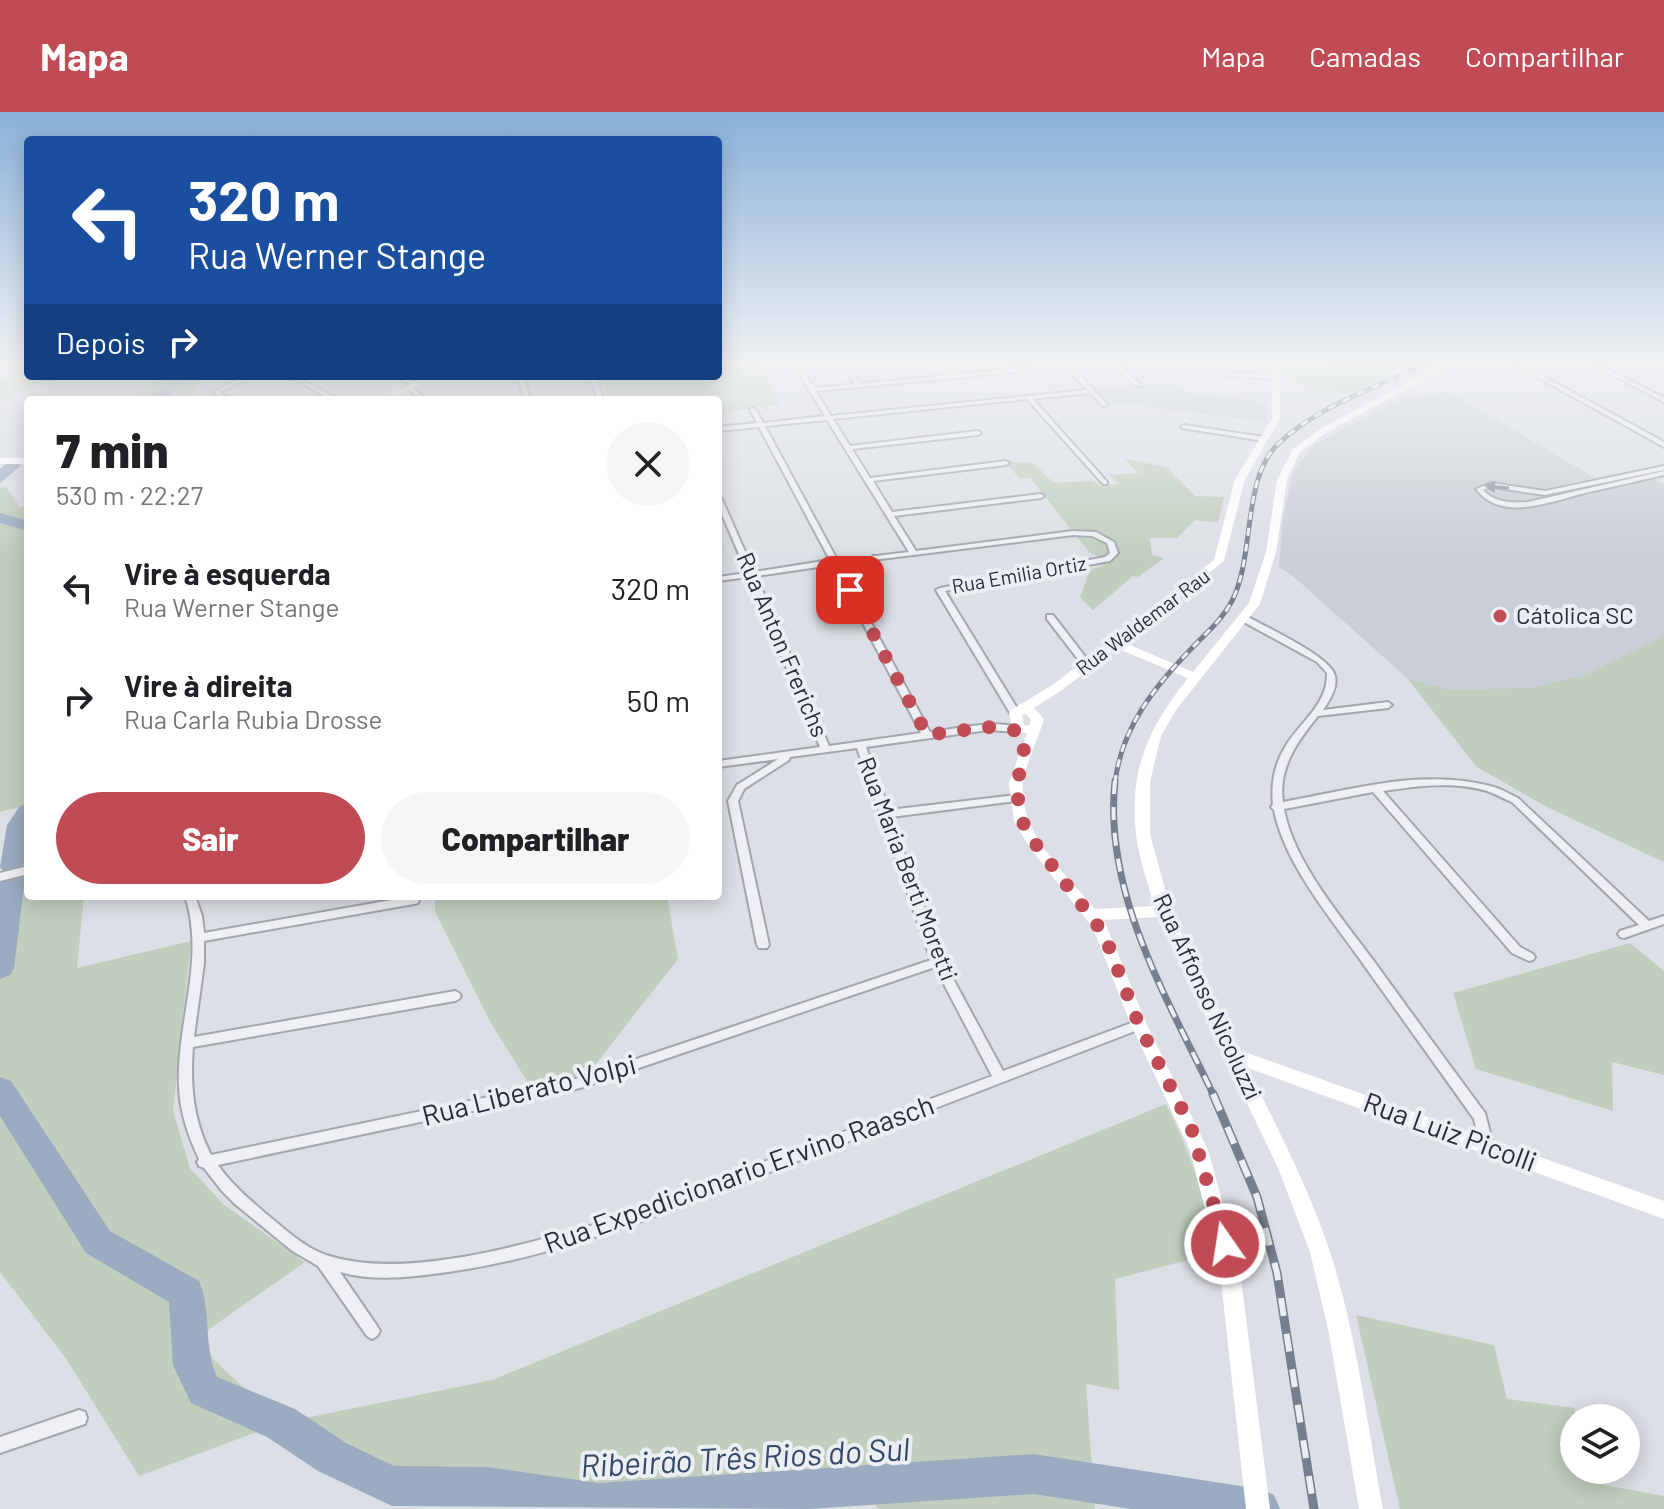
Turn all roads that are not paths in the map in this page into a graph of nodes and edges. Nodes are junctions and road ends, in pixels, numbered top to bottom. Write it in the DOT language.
graph roads {
  1 [pos="763,428"];
  2 [pos="835,428"];
  3 [pos="1056,428"];
  4 [pos="1192,428"];
  5 [pos="1270,428"];
  6 [pos="1328,428"];
  7 [pos="1633,428"];
  8 [pos="978,433"];
  9 [pos="1264,439"];
  10 [pos="1664,445"];
  11 [pos="848,448"];
  12 [pos="0,461"];
  13 [pos="24,461"];
  14 [pos="1006,463"];
  15 [pos="1664,471"];
  16 [pos="868,480"];
  17 [pos="1105,483"];
  18 [pos="1041,496"];
  19 [pos="722,506"];
  20 [pos="890,514"];
  21 [pos="914,553"];
  22 [pos="876,558"];
  23 [pos="835,562"];
  24 [pos="752,575"];
  25 [pos="722,579"];
  26 [pos="1050,617"];
  27 [pos="1246,618"];
  28 [pos="1115,643"];
  29 [pos="1311,651"];
  30 [pos="1087,665"];
  31 [pos="1193,676"];
  32 [pos="1388,705"];
  33 [pos="1316,714"];
  34 [pos="1023,719"];
  35 [pos="927,735"];
  36 [pos="860,744"];
  37 [pos="826,749"];
  38 [pos="795,754"];
  39 [pos="722,763"];
  40 [pos="1377,790"];
  41 [pos="1016,798"];
  42 [pos="1276,807"];
  43 [pos="885,814"];
  44 [pos="24,871"];
  45 [pos="0,877"];
  46 [pos="191,900"];
  47 [pos="414,900"];
  48 [pos="1163,911"];
  49 [pos="1092,915"];
  50 [pos="1664,920"];
  51 [pos="1647,926"];
  52 [pos="1624,934"];
  53 [pos="199,938"];
  54 [pos="763,945"];
  55 [pos="1529,957"];
  56 [pos="938,962"];
  57 [pos="455,996"];
  58 [pos="1139,1025"];
  59 [pos="187,1043"];
  60 [pos="1235,1056"];
  61 [pos="1000,1078"];
  62 [pos="1486,1144"];
  63 [pos="204,1162"];
  64 [pos="1664,1210"];
  65 [pos="323,1261"];
  66 [pos="372,1331"];
  67 [pos="79,1418"];
  68 [pos="0,1445"];
  69 [pos="1256,1497"];
  70 [pos="1371,1509"];
  1 -- 23 [label="street"];
  2 -- 11 [label="street"];
  3 -- 17 [label="street"];
  4 -- 9 [label="street"];
  5 -- 9 [label="street, Rua Waldemar Rau"];
  6 -- 27 [label="street, Rua Affonso Nicoluzzi"];
  7 -- 10 [label="street"];
  8 -- 11 [label="street"];
  9 -- 28 [label="street, Rua Waldemar Rau"];
  11 -- 16 [label="street"];
  12 -- 13 [label="street"];
  14 -- 16 [label="street"];
  15 -- 15 [label="street, one-way"];
  16 -- 20 [label="street"];
  18 -- 20 [label="street"];
  19 -- 24 [label="street, Rua Anton Frerichs"];
  20 -- 21 [label="street"];
  21 -- 22 [label="street"];
  21 -- 34 [label="street, Rua Emilia Ortiz"];
  23 -- 24 [label="street"];
  23 -- 35 [label="street"];
  24 -- 25 [label="street"];
  24 -- 37 [label="street, Rua Anton Frerichs"];
  26 -- 30 [label="street"];
  27 -- 29 [label="street"];
  27 -- 31 [label="street, Rua Affonso Nicoluzzi"];
  27 -- 33 [label="street"];
  28 -- 30 [label="street, Rua Waldemar Rau"];
  28 -- 31 [label="street"];
  30 -- 34 [label="street, Rua Waldemar Rau"];
  31 -- 48 [label="street, Rua Affonso Nicoluzzi"];
  32 -- 33 [label="street"];
  33 -- 42 [label="street"];
  34 -- 35 [label="street"];
  34 -- 41 [label="street, Rua Waldemar Rau"];
  35 -- 36 [label="street"];
  36 -- 37 [label="street"];
  36 -- 43 [label="street, Rua Maria Berti Moretti"];
  37 -- 38 [label="street"];
  38 -- 39 [label="street"];
  38 -- 54 [label="street"];
  40 -- 42 [label="street"];
  40 -- 51 [label="street"];
  40 -- 55 [label="street"];
  41 -- 43 [label="street"];
  41 -- 49 [label="street, Rua Waldemar Rau"];
  42 -- 62 [label="street"];
  43 -- 56 [label="street, Rua Maria Berti Moretti"];
  44 -- 45 [label="street"];
  46 -- 53 [label="street, Rua Expedicionario Ervino Raasch"];
  47 -- 53 [label="street"];
  48 -- 49 [label="street"];
  48 -- 60 [label="street, Rua Affonso Nicoluzzi"];
  49 -- 58 [label="street, Rua Waldemar Rau"];
  50 -- 51 [label="street"];
  51 -- 52 [label="street"];
  53 -- 59 [label="street, Rua Expedicionario Ervino Raasch"];
  56 -- 61 [label="street, Rua Maria Berti Moretti"];
  56 -- 63 [label="street, Rua Liberato Volpi"];
  57 -- 59 [label="street"];
  58 -- 61 [label="street, Rua Expedicionario Ervino Raasch"];
  58 -- 69 [label="street, Rua Waldemar Rau"];
  59 -- 63 [label="street, Rua Expedicionario Ervino Raasch"];
  60 -- 62 [label="street, Rua Luiz Picolli"];
  60 -- 70 [label="street, Rua Affonso Nicoluzzi"];
  61 -- 65 [label="street, Rua Expedicionario Ervino Raasch"];
  62 -- 64 [label="street, Rua Luiz Picolli"];
  63 -- 65 [label="street, Rua Expedicionario Ervino Raasch"];
  65 -- 66 [label="street"];
  67 -- 68 [label="street"];
}
